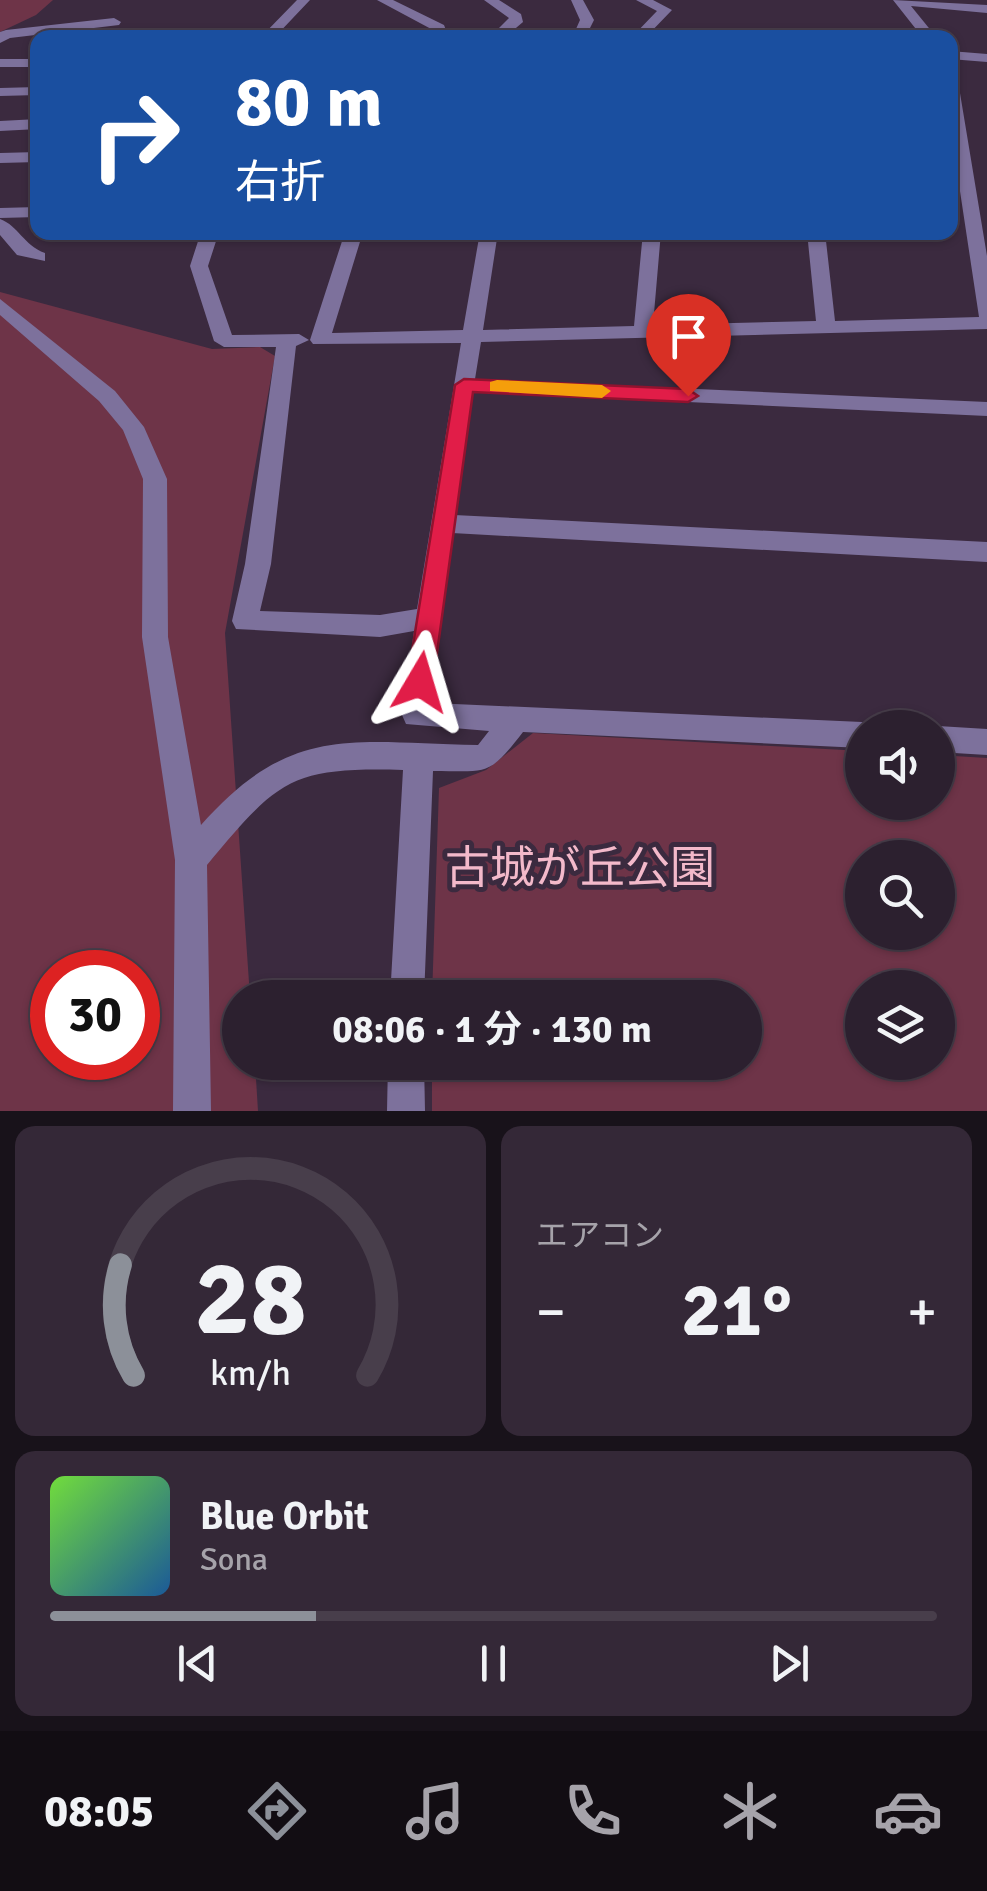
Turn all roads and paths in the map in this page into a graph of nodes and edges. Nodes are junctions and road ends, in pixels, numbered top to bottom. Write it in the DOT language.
graph roads {
  1 [pos="304,0"];
  2 [pos="384,0"];
  3 [pos="490,0"];
  4 [pos="578,0"];
  5 [pos="642,0"];
  6 [pos="899,0"];
  7 [pos="987,9"];
  8 [pos="30,30"];
  9 [pos="30,30"];
  10 [pos="111,30"];
  11 [pos="274,30"];
  12 [pos="440,30"];
  13 [pos="505,30"];
  14 [pos="583,30"];
  15 [pos="645,30"];
  16 [pos="925,30"];
  17 [pos="0,40"];
  18 [pos="30,40"];
  19 [pos="958,56"];
  20 [pos="987,58"];
  21 [pos="30,62"];
  22 [pos="0,63"];
  23 [pos="0,92"];
  24 [pos="30,92"];
  25 [pos="958,114"];
  26 [pos="30,124"];
  27 [pos="0,126"];
  28 [pos="30,157"];
  29 [pos="0,158"];
  30 [pos="30,212"];
  31 [pos="0,213"];
  32 [pos="0,224"];
  33 [pos="981,227"];
  34 [pos="207,240"];
  35 [pos="351,240"];
  36 [pos="488,240"];
  37 [pos="651,240"];
  38 [pos="817,240"];
  39 [pos="39,257"];
  40 [pos="0,305"];
  41 [pos="987,315"];
  42 [pos="987,323"];
  43 [pos="826,326"];
  44 [pos="643,331"];
  45 [pos="473,335"];
  46 [pos="287,340"];
  47 [pos="320,340"];
  48 [pos="464,385"];
  49 [pos="987,409"];
  50 [pos="441,523"];
  51 [pos="987,552"];
  52 [pos="428,617"];
  53 [pos="518,717"];
  54 [pos="845,734"];
  55 [pos="955,740"];
  56 [pos="987,742"];
  57 [pos="419,757"];
  58 [pos="190,860"];
  59 [pos="408,980"];
  60 [pos="406,1080"];
  61 [pos="192,1111"];
  62 [pos="406,1111"];
  1 -- 11 [label="street"];
  2 -- 12 [label="street"];
  3 -- 13 [label="street"];
  4 -- 14 [label="street"];
  5 -- 15 [label="street"];
  6 -- 7 [label="street"];
  6 -- 16 [label="street"];
  8 -- 10 [label="street"];
  9 -- 17 [label="street"];
  17 -- 18 [label="street"];
  19 -- 20 [label="street"];
  21 -- 22 [label="street"];
  23 -- 24 [label="street"];
  25 -- 33 [label="street"];
  26 -- 27 [label="street"];
  28 -- 29 [label="street"];
  30 -- 31 [label="street"];
  32 -- 39 [label="street"];
  33 -- 41 [label="street"];
  34 -- 46 [label="street"];
  35 -- 47 [label="street"];
  36 -- 45 [label="street"];
  37 -- 44 [label="street"];
  38 -- 43 [label="street"];
  40 -- 58 [label="street"];
  42 -- 43 [label="street"];
  43 -- 44 [label="street"];
  44 -- 45 [label="street"];
  45 -- 47 [label="street"];
  45 -- 48 [label="street"];
  46 -- 47 [label="street"];
  46 -- 52 [label="street"];
  48 -- 49 [label="street"];
  48 -- 50 [label="street"];
  50 -- 51 [label="street"];
  50 -- 52 [label="street"];
  52 -- 53 [label="street"];
  53 -- 54 [label="street"];
  53 -- 57 [label="street"];
  55 -- 56 [label="street"];
  57 -- 58 [label="street"];
  57 -- 59 [label="street"];
  58 -- 61 [label="street"];
  60 -- 62 [label="street"];
}
